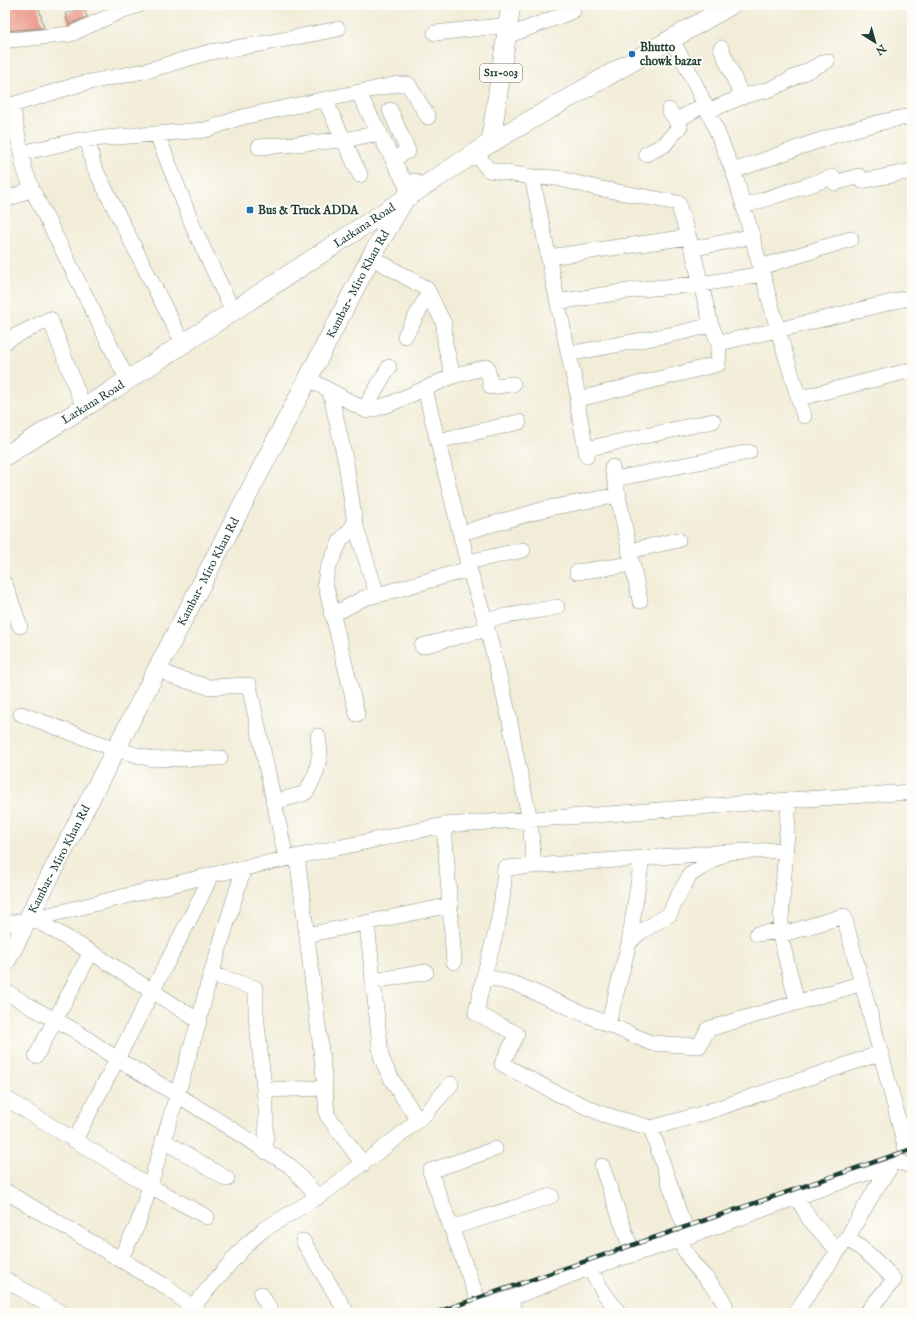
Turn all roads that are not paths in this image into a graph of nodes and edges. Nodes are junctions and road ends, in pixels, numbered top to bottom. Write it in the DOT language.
graph roads {
  1 [pos="138,5"];
  2 [pos="511,5"];
  3 [pos="714,5"];
  4 [pos="731,5"];
  5 [pos="573,11"];
  6 [pos="338,29"];
  7 [pos="508,31"];
  8 [pos="435,33"];
  9 [pos="5,40"];
  10 [pos="672,40"];
  11 [pos="721,48"];
  12 [pos="827,60"];
  13 [pos="358,92"];
  14 [pos="742,97"];
  15 [pos="325,100"];
  16 [pos="8,106"];
  17 [pos="706,108"];
  18 [pos="390,110"];
  19 [pos="912,116"];
  20 [pos="428,117"];
  21 [pos="380,133"];
  22 [pos="157,134"];
  23 [pos="492,137"];
  24 [pos="88,139"];
  25 [pos="343,140"];
  26 [pos="259,147"];
  27 [pos="21,153"];
  28 [pos="475,153"];
  29 [pos="646,154"];
  30 [pos="392,159"];
  31 [pos="733,171"];
  32 [pos="912,171"];
  33 [pos="360,175"];
  34 [pos="532,177"];
  35 [pos="32,189"];
  36 [pos="409,190"];
  37 [pos="5,200"];
  38 [pos="744,206"];
  39 [pos="753,236"];
  40 [pos="851,239"];
  41 [pos="690,243"];
  42 [pos="371,257"];
  43 [pos="549,257"];
  44 [pos="287,270"];
  45 [pos="762,271"];
  46 [pos="701,284"];
  47 [pos="429,293"];
  48 [pos="912,297"];
  49 [pos="228,301"];
  50 [pos="558,302"];
  51 [pos="711,324"];
  52 [pos="778,330"];
  53 [pos="178,334"];
  54 [pos="404,336"];
  55 [pos="5,342"];
  56 [pos="719,343"];
  57 [pos="568,354"];
  58 [pos="389,367"];
  59 [pos="912,370"];
  60 [pos="123,371"];
  61 [pos="453,376"];
  62 [pos="307,378"];
  63 [pos="513,384"];
  64 [pos="425,389"];
  65 [pos="330,391"];
  66 [pos="80,398"];
  67 [pos="800,398"];
  68 [pos="579,399"];
  69 [pos="364,410"];
  70 [pos="804,416"];
  71 [pos="713,421"];
  72 [pos="520,422"];
  73 [pos="438,441"];
  74 [pos="5,443"];
  75 [pos="749,452"];
  76 [pos="5,456"];
  77 [pos="618,494"];
  78 [pos="355,524"];
  79 [pos="461,533"];
  80 [pos="678,540"];
  81 [pos="523,550"];
  82 [pos="631,557"];
  83 [pos="469,565"];
  84 [pos="577,572"];
  85 [pos="5,584"];
  86 [pos="377,595"];
  87 [pos="640,600"];
  88 [pos="557,607"];
  89 [pos="331,613"];
  90 [pos="486,625"];
  91 [pos="20,626"];
  92 [pos="422,646"];
  93 [pos="157,669"];
  94 [pos="21,714"];
  95 [pos="357,714"];
  96 [pos="318,736"];
  97 [pos="115,749"];
  98 [pos="220,758"];
  99 [pos="912,792"];
  100 [pos="789,800"];
  101 [pos="273,802"];
  102 [pos="530,820"];
  103 [pos="444,825"];
  104 [pos="785,850"];
  105 [pos="728,852"];
  106 [pos="291,857"];
  107 [pos="642,859"];
  108 [pos="534,866"];
  109 [pos="244,868"];
  110 [pos="211,875"];
  111 [pos="450,906"];
  112 [pos="28,920"];
  113 [pos="5,924"];
  114 [pos="367,924"];
  115 [pos="780,933"];
  116 [pos="757,934"];
  117 [pos="307,935"];
  118 [pos="629,943"];
  119 [pos="90,952"];
  120 [pos="5,962"];
  121 [pos="454,962"];
  122 [pos="426,972"];
  123 [pos="212,974"];
  124 [pos="484,976"];
  125 [pos="373,981"];
  126 [pos="862,983"];
  127 [pos="5,991"];
  128 [pos="152,992"];
  129 [pos="797,1002"];
  130 [pos="55,1020"];
  131 [pos="199,1021"];
  132 [pos="608,1025"];
  133 [pos="881,1053"];
  134 [pos="36,1056"];
  135 [pos="117,1059"];
  136 [pos="451,1084"];
  137 [pos="325,1088"];
  138 [pos="264,1090"];
  139 [pos="176,1094"];
  140 [pos="5,1098"];
  141 [pos="418,1119"];
  142 [pos="651,1128"];
  143 [pos="75,1140"];
  144 [pos="163,1140"];
  145 [pos="908,1142"];
  146 [pos="495,1149"];
  147 [pos="266,1152"];
  148 [pos="894,1162"];
  149 [pos="363,1164"];
  150 [pos="602,1166"];
  151 [pos="912,1167"];
  152 [pos="227,1179"];
  153 [pos="150,1186"];
  154 [pos="5,1191"];
  155 [pos="551,1196"];
  156 [pos="318,1197"];
  157 [pos="797,1197"];
  158 [pos="207,1217"];
  159 [pos="451,1228"];
  160 [pos="684,1238"];
  161 [pos="847,1238"];
  162 [pos="302,1241"];
  163 [pos="838,1251"];
  164 [pos="633,1255"];
  165 [pos="120,1259"];
  166 [pos="589,1268"];
  167 [pos="5,1278"];
  168 [pos="261,1294"];
  169 [pos="509,1299"];
  170 [pos="481,1308"];
  171 [pos="190,1310"];
  172 [pos="61,1313"];
  173 [pos="272,1313"];
  174 [pos="347,1313"];
  175 [pos="466,1313"];
  176 [pos="516,1313"];
  177 [pos="619,1313"];
  178 [pos="727,1313"];
  179 [pos="795,1313"];
  180 [pos="866,1313"];
  1 -- 9 [label="street"];
  2 -- 7 [label="main road, S11-003"];
  3 -- 23 [label="main road, Larkana Road"];
  4 -- 10 [label="main road, Larkana Road"];
  5 -- 7 [label="street"];
  6 -- 16 [label="street"];
  7 -- 8 [label="street"];
  7 -- 23 [label="main road, S11-003"];
  10 -- 17 [label="street"];
  10 -- 23 [label="main road, Larkana Road"];
  11 -- 14 [label="street"];
  12 -- 14 [label="street"];
  13 -- 15 [label="street"];
  13 -- 20 [label="street"];
  13 -- 21 [label="street"];
  14 -- 17 [label="street"];
  15 -- 22 [label="street"];
  15 -- 25 [label="street"];
  16 -- 27 [label="street"];
  17 -- 29 [label="street"];
  17 -- 31 [label="street"];
  18 -- 30 [label="street"];
  19 -- 31 [label="street"];
  21 -- 25 [label="street"];
  21 -- 30 [label="street"];
  22 -- 24 [label="street"];
  22 -- 49 [label="street"];
  23 -- 28 [label="main road, Larkana Road"];
  23 -- 36 [label="main road, Larkana Road"];
  24 -- 27 [label="street"];
  24 -- 53 [label="street"];
  25 -- 26 [label="street"];
  25 -- 33 [label="street"];
  27 -- 35 [label="street"];
  28 -- 34 [label="street"];
  28 -- 36 [label="main road, Larkana Road"];
  30 -- 36 [label="street"];
  31 -- 38 [label="street"];
  32 -- 38 [label="street"];
  34 -- 41 [label="street"];
  34 -- 43 [label="street"];
  35 -- 37 [label="street"];
  35 -- 60 [label="street"];
  36 -- 42 [label="main road, Kambar- Miro Khan Rd"];
  36 -- 44 [label="main road, Larkana Road"];
  38 -- 39 [label="street"];
  39 -- 41 [label="street"];
  39 -- 45 [label="street"];
  40 -- 45 [label="street"];
  41 -- 43 [label="street"];
  41 -- 46 [label="street"];
  42 -- 47 [label="street"];
  42 -- 62 [label="main road, Kambar- Miro Khan Rd"];
  43 -- 50 [label="street"];
  44 -- 49 [label="main road, Larkana Road"];
  44 -- 76 [label="main road, Larkana Road"];
  45 -- 46 [label="street"];
  45 -- 52 [label="street"];
  46 -- 50 [label="street"];
  46 -- 51 [label="street"];
  47 -- 54 [label="street"];
  47 -- 61 [label="street"];
  48 -- 52 [label="street"];
  49 -- 53 [label="main road, Larkana Road"];
  50 -- 57 [label="street"];
  51 -- 56 [label="street"];
  51 -- 57 [label="street"];
  52 -- 56 [label="street"];
  52 -- 67 [label="street"];
  53 -- 60 [label="main road, Larkana Road"];
  55 -- 66 [label="street"];
  56 -- 68 [label="street"];
  57 -- 68 [label="street"];
  58 -- 69 [label="street"];
  59 -- 67 [label="street"];
  60 -- 66 [label="main road, Larkana Road"];
  61 -- 63 [label="street"];
  61 -- 64 [label="street"];
  62 -- 65 [label="street"];
  62 -- 93 [label="main road, Kambar- Miro Khan Rd"];
  64 -- 69 [label="street"];
  64 -- 73 [label="street"];
  65 -- 69 [label="street"];
  65 -- 78 [label="street"];
  66 -- 74 [label="main road, Larkana Road"];
  67 -- 70 [label="street"];
  68 -- 71 [label="street"];
  72 -- 73 [label="street"];
  73 -- 79 [label="street"];
  75 -- 77 [label="street"];
  77 -- 79 [label="street"];
  77 -- 82 [label="street"];
  78 -- 86 [label="street"];
  78 -- 89 [label="street"];
  79 -- 83 [label="street"];
  80 -- 82 [label="street"];
  81 -- 83 [label="street"];
  82 -- 84 [label="street"];
  82 -- 87 [label="street"];
  83 -- 86 [label="street"];
  83 -- 90 [label="street"];
  85 -- 91 [label="street"];
  86 -- 89 [label="street"];
  88 -- 90 [label="street"];
  89 -- 95 [label="street"];
  90 -- 92 [label="street"];
  90 -- 102 [label="street"];
  93 -- 97 [label="main road, Kambar- Miro Khan Rd"];
  93 -- 101 [label="street"];
  94 -- 97 [label="street"];
  96 -- 101 [label="street"];
  97 -- 98 [label="street"];
  97 -- 112 [label="main road, Kambar- Miro Khan Rd"];
  99 -- 100 [label="street"];
  100 -- 102 [label="street"];
  100 -- 104 [label="street"];
  101 -- 106 [label="street"];
  102 -- 103 [label="street"];
  102 -- 108 [label="street"];
  103 -- 106 [label="street"];
  103 -- 111 [label="street"];
  104 -- 105 [label="street"];
  104 -- 115 [label="street"];
  105 -- 107 [label="street"];
  105 -- 118 [label="street"];
  106 -- 109 [label="street"];
  106 -- 117 [label="street"];
  107 -- 108 [label="street"];
  107 -- 118 [label="street"];
  108 -- 124 [label="street"];
  109 -- 110 [label="street"];
  109 -- 123 [label="street"];
  110 -- 112 [label="street"];
  110 -- 128 [label="street"];
  111 -- 114 [label="street"];
  111 -- 121 [label="street"];
  112 -- 113 [label="street"];
  112 -- 119 [label="street"];
  112 -- 120 [label="main road, Kambar- Miro Khan Rd"];
  114 -- 117 [label="street"];
  114 -- 125 [label="street"];
  115 -- 116 [label="street"];
  115 -- 126 [label="street"];
  115 -- 129 [label="street"];
  117 -- 137 [label="street"];
  118 -- 132 [label="street"];
  119 -- 128 [label="street"];
  119 -- 130 [label="street"];
  122 -- 125 [label="street"];
  123 -- 131 [label="street"];
  123 -- 138 [label="street"];
  124 -- 132 [label="street"];
  124 -- 142 [label="street"];
  125 -- 141 [label="street"];
  126 -- 129 [label="street"];
  126 -- 133 [label="street"];
  127 -- 130 [label="street"];
  128 -- 131 [label="street"];
  128 -- 135 [label="street"];
  129 -- 132 [label="street"];
  130 -- 134 [label="street"];
  130 -- 135 [label="street"];
  131 -- 139 [label="street"];
  133 -- 142 [label="street"];
  133 -- 145 [label="street"];
  135 -- 139 [label="street"];
  135 -- 143 [label="street"];
  136 -- 141 [label="street"];
  137 -- 138 [label="street"];
  137 -- 149 [label="street"];
  138 -- 147 [label="street"];
  139 -- 144 [label="street"];
  139 -- 147 [label="street"];
  140 -- 143 [label="street"];
  141 -- 149 [label="street"];
  142 -- 160 [label="street"];
  143 -- 153 [label="street"];
  144 -- 152 [label="street"];
  144 -- 153 [label="street"];
  145 -- 148 [label="street"];
  146 -- 159 [label="street"];
  147 -- 156 [label="street"];
  148 -- 151 [label="street"];
  148 -- 157 [label="street"];
  148 -- 161 [label="street"];
  149 -- 156 [label="street"];
  150 -- 164 [label="street"];
  153 -- 158 [label="street"];
  153 -- 165 [label="street"];
  154 -- 165 [label="street"];
  155 -- 159 [label="street"];
  156 -- 171 [label="street"];
  157 -- 160 [label="street"];
  157 -- 163 [label="street"];
  159 -- 170 [label="street"];
  160 -- 164 [label="street"];
  160 -- 178 [label="street"];
  161 -- 163 [label="street"];
  161 -- 180 [label="street"];
  162 -- 174 [label="street"];
  163 -- 179 [label="street"];
  164 -- 166 [label="street"];
  165 -- 171 [label="street"];
  166 -- 169 [label="street"];
  166 -- 177 [label="street"];
  167 -- 172 [label="street"];
  168 -- 173 [label="street"];
  169 -- 170 [label="street"];
  169 -- 176 [label="street"];
  170 -- 175 [label="street"];
}
